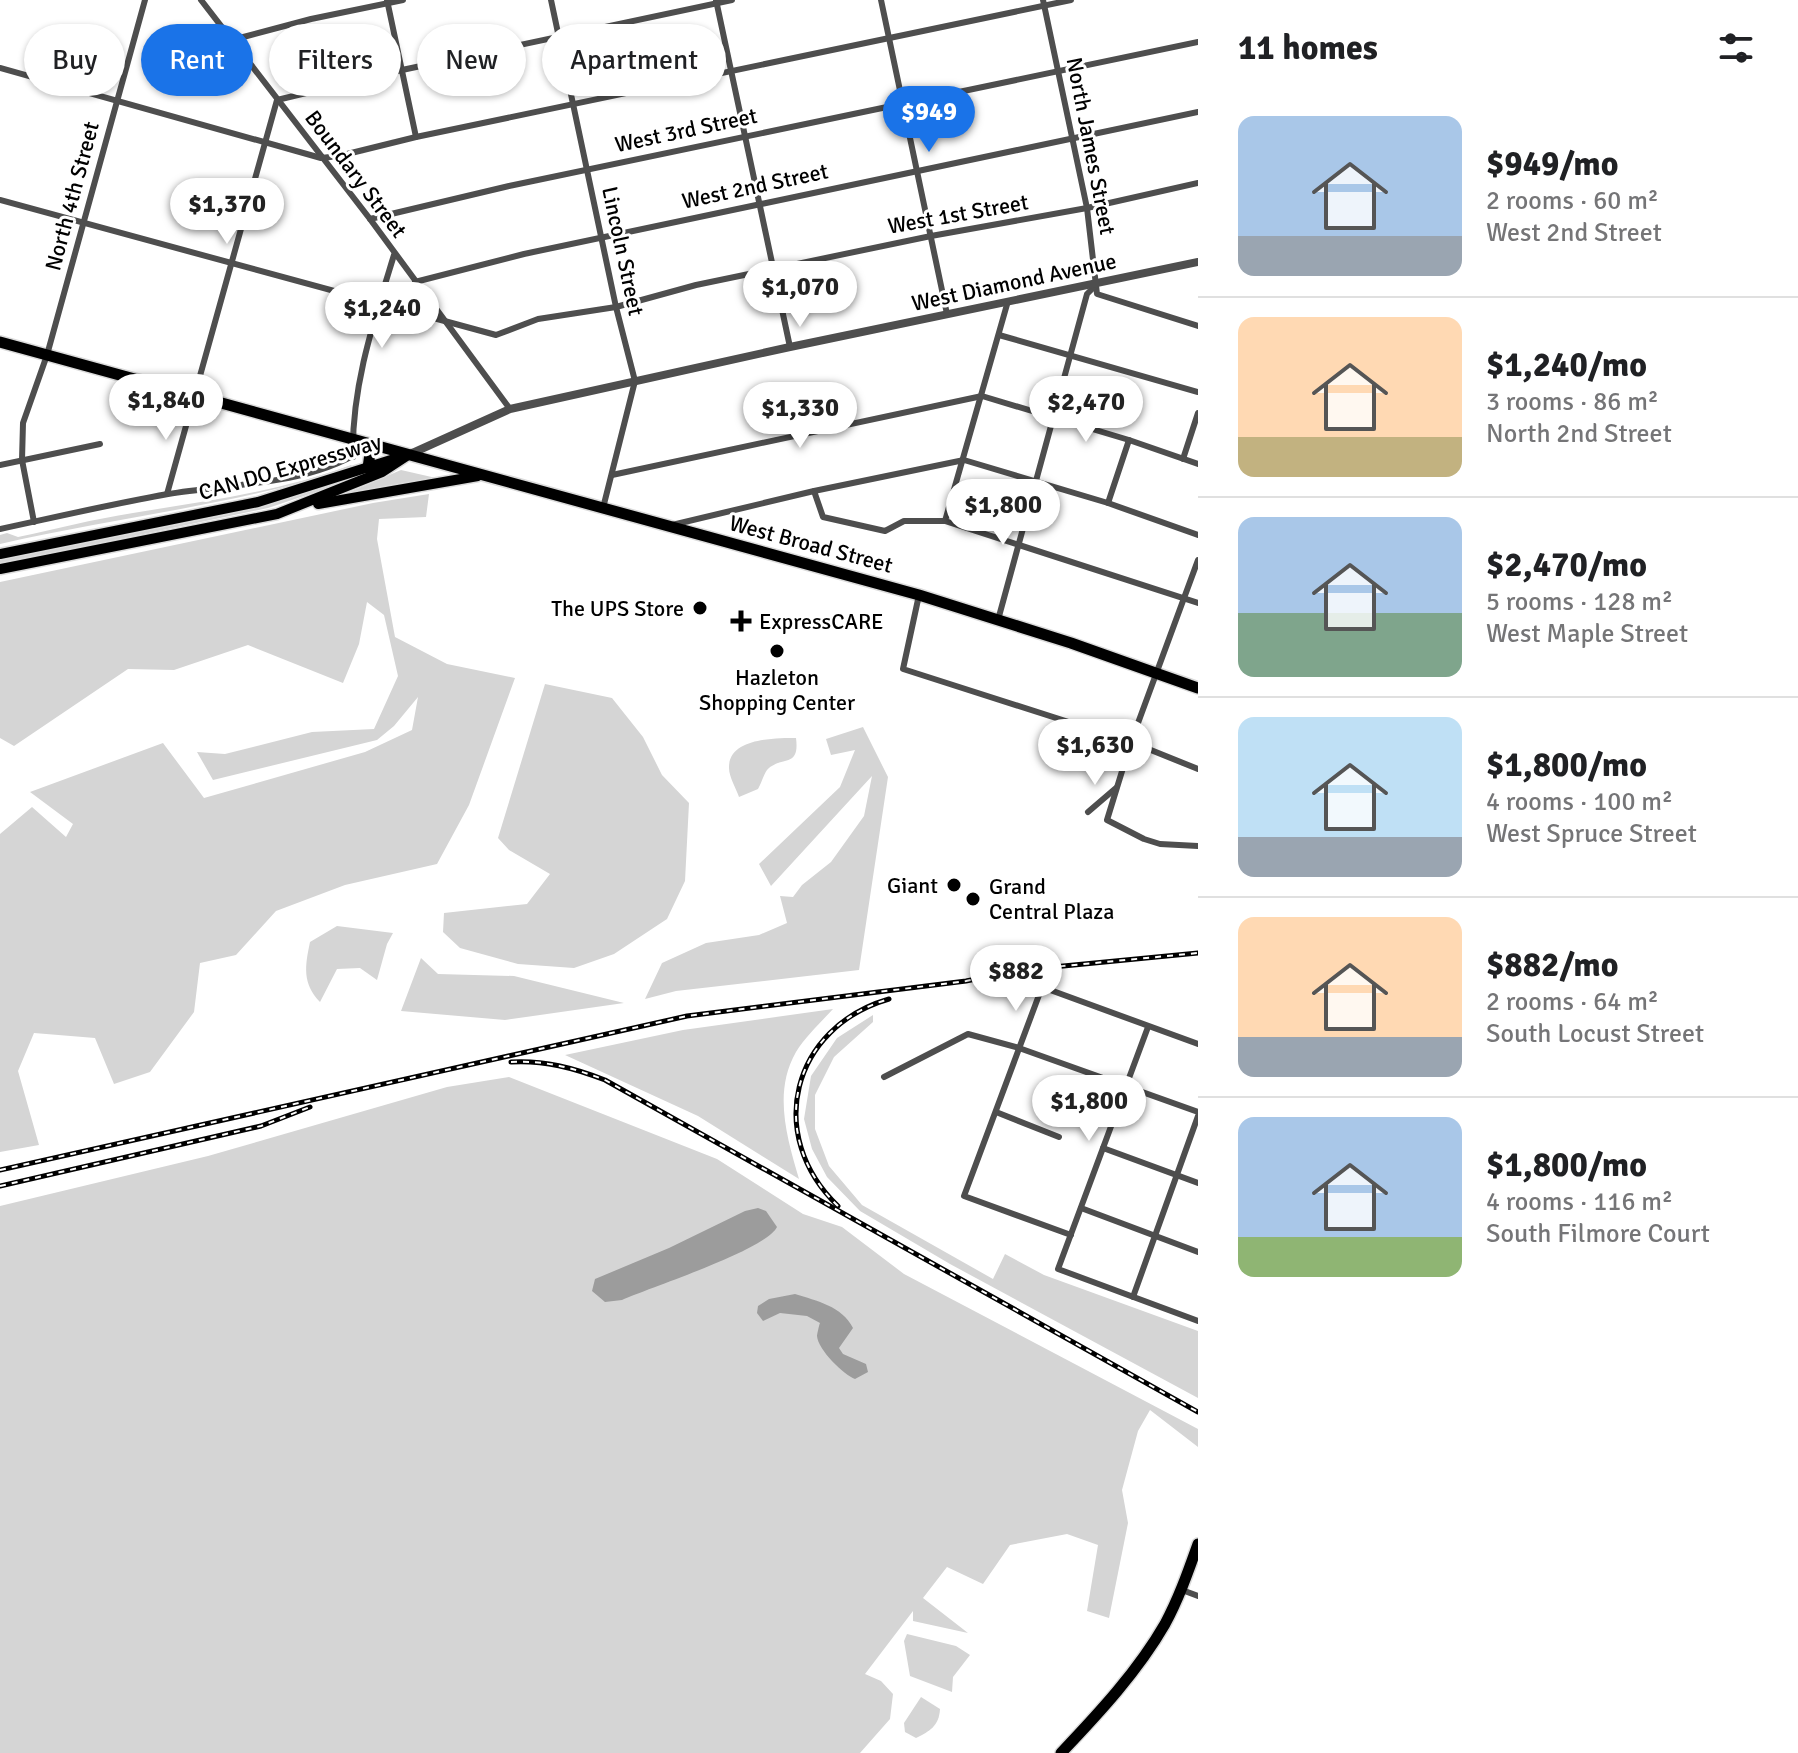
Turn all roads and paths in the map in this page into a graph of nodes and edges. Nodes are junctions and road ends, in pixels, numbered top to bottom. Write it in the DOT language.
graph roads {
  1 [pos="145,0"];
  2 [pos="201,0"];
  3 [pos="403,0"];
  4 [pos="551,0"];
  5 [pos="732,0"];
  6 [pos="881,0"];
  7 [pos="1071,0"];
  8 [pos="388,2"];
  9 [pos="716,2"];
  10 [pos="1043,3"];
  11 [pos="220,24"];
  12 [pos="556,24"];
  13 [pos="617,24"];
  14 [pos="253,34"];
  15 [pos="889,38"];
  16 [pos="542,41"];
  17 [pos="1198,42"];
  18 [pos="0,68"];
  19 [pos="253,68"];
  20 [pos="402,70"];
  21 [pos="731,71"];
  22 [pos="1058,72"];
  23 [pos="571,96"];
  24 [pos="117,100"];
  25 [pos="277,100"];
  26 [pos="903,103"];
  27 [pos="573,104"];
  28 [pos="1198,112"];
  29 [pos="745,136"];
  30 [pos="416,137"];
  31 [pos="1072,140"];
  32 [pos="264,141"];
  33 [pos="321,158"];
  34 [pos="587,170"];
  35 [pos="917,171"];
  36 [pos="1198,183"];
  37 [pos="0,200"];
  38 [pos="759,204"];
  39 [pos="1087,208"];
  40 [pos="370,219"];
  41 [pos="83,222"];
  42 [pos="931,236"];
  43 [pos="601,237"];
  44 [pos="394,255"];
  45 [pos="231,262"];
  46 [pos="1198,262"];
  47 [pos="773,269"];
  48 [pos="415,282"];
  49 [pos="1097,283"];
  50 [pos="1008,301"];
  51 [pos="379,303"];
  52 [pos="616,307"];
  53 [pos="947,314"];
  54 [pos="446,322"];
  55 [pos="1198,326"];
  56 [pos="999,335"];
  57 [pos="0,342"];
  58 [pos="790,347"];
  59 [pos="47,355"];
  60 [pos="1070,355"];
  61 [pos="635,381"];
  62 [pos="1198,392"];
  63 [pos="982,396"];
  64 [pos="194,397"];
  65 [pos="510,409"];
  66 [pos="1198,413"];
  67 [pos="1051,418"];
  68 [pos="1129,440"];
  69 [pos="352,441"];
  70 [pos="100,444"];
  71 [pos="370,446"];
  72 [pos="408,455"];
  73 [pos="353,457"];
  74 [pos="1183,459"];
  75 [pos="22,460"];
  76 [pos="964,460"];
  77 [pos="1198,464"];
  78 [pos="0,465"];
  79 [pos="368,468"];
  80 [pos="612,475"];
  81 [pos="478,476"];
  82 [pos="1036,480"];
  83 [pos="814,491"];
  84 [pos="167,494"];
  85 [pos="1108,503"];
  86 [pos="603,508"];
  87 [pos="277,514"];
  88 [pos="945,521"];
  89 [pos="34,522"];
  90 [pos="669,525"];
  91 [pos="0,529"];
  92 [pos="1198,535"];
  93 [pos="1019,546"];
  94 [pos="0,554"];
  95 [pos="1198,560"];
  96 [pos="0,569"];
  97 [pos="919,595"];
  98 [pos="1184,597"];
  99 [pos="1198,603"];
  100 [pos="998,620"];
  101 [pos="1155,672"];
  102 [pos="1198,688"];
  103 [pos="1131,742"];
  104 [pos="1198,769"];
  105 [pos="1116,788"];
  106 [pos="1088,812"];
  107 [pos="1198,846"];
  108 [pos="1148,1027"];
  109 [pos="1198,1044"];
  110 [pos="1019,1048"];
  111 [pos="884,1077"];
  112 [pos="1126,1085"];
  113 [pos="996,1112"];
  114 [pos="1198,1114"];
  115 [pos="1059,1137"];
  116 [pos="1103,1148"];
  117 [pos="1178,1175"];
  118 [pos="1198,1183"];
  119 [pos="1081,1208"];
  120 [pos="1071,1235"];
  121 [pos="1156,1236"];
  122 [pos="1198,1252"];
  123 [pos="1133,1297"];
  124 [pos="1198,1321"];
  125 [pos="1198,1544"];
  126 [pos="1182,1590"];
  127 [pos="1198,1596"];
  128 [pos="1061,1753"];
  1 -- 24 [label="street, North 4th Street"];
  2 -- 11 [label="street, Boundary Street"];
  3 -- 8 [label="street"];
  4 -- 12 [label="street, Lincoln Street"];
  5 -- 9 [label="street"];
  6 -- 15 [label="street"];
  7 -- 10 [label="street"];
  8 -- 14 [label="street"];
  8 -- 20 [label="street"];
  9 -- 13 [label="street"];
  9 -- 21 [label="street"];
  10 -- 15 [label="street"];
  10 -- 22 [label="street, North James Street"];
  15 -- 21 [label="street"];
  15 -- 26 [label="street"];
  16 -- 20 [label="street"];
  17 -- 22 [label="street, West 3rd Street"];
  18 -- 24 [label="street"];
  19 -- 25 [label="street, Boundary Street"];
  20 -- 25 [label="street"];
  20 -- 30 [label="street"];
  21 -- 27 [label="street"];
  21 -- 29 [label="street"];
  22 -- 26 [label="street, West 3rd Street"];
  22 -- 31 [label="street, North James Street"];
  23 -- 27 [label="street, Lincoln Street"];
  24 -- 32 [label="street"];
  24 -- 41 [label="street, North 4th Street"];
  25 -- 32 [label="street"];
  25 -- 33 [label="street, Boundary Street"];
  26 -- 29 [label="street, West 3rd Street"];
  26 -- 35 [label="street"];
  27 -- 30 [label="street"];
  27 -- 34 [label="street, Lincoln Street"];
  28 -- 31 [label="street, West 2nd Street"];
  29 -- 34 [label="street, West 3rd Street"];
  29 -- 38 [label="street"];
  30 -- 33 [label="street"];
  31 -- 35 [label="street, West 2nd Street"];
  31 -- 39 [label="street, North James Street"];
  32 -- 33 [label="street"];
  32 -- 45 [label="street"];
  33 -- 40 [label="street, Boundary Street"];
  34 -- 40 [label="street, West 3rd Street"];
  34 -- 43 [label="street, Lincoln Street"];
  35 -- 38 [label="street, West 2nd Street"];
  35 -- 42 [label="street"];
  36 -- 39 [label="street, West 1st Street"];
  37 -- 41 [label="street, West 1st Street"];
  38 -- 43 [label="street, West 2nd Street"];
  38 -- 47 [label="street"];
  39 -- 42 [label="street, West 1st Street"];
  39 -- 49 [label="street, North James Street"];
  40 -- 44 [label="street, Boundary Street"];
  41 -- 45 [label="street, West 1st Street"];
  41 -- 59 [label="street, North 4th Street"];
  42 -- 47 [label="street, West 1st Street"];
  42 -- 53 [label="street"];
  43 -- 48 [label="street, West 2nd Street"];
  43 -- 52 [label="street, Lincoln Street"];
  44 -- 48 [label="street, Boundary Street"];
  44 -- 51 [label="street"];
  45 -- 51 [label="street, West 1st Street"];
  45 -- 64 [label="street"];
  46 -- 49 [label="street, West Diamond Avenue"];
  47 -- 52 [label="street, West 1st Street"];
  47 -- 58 [label="street"];
  48 -- 54 [label="street, Boundary Street"];
  49 -- 50 [label="street, West Diamond Avenue"];
  49 -- 55 [label="street"];
  49 -- 60 [label="street"];
  50 -- 53 [label="street, West Diamond Avenue"];
  50 -- 56 [label="street"];
  51 -- 54 [label="street, West 1st Street"];
  51 -- 69 [label="street"];
  52 -- 54 [label="street, West 1st Street"];
  52 -- 61 [label="street, Lincoln Street"];
  53 -- 58 [label="street, West Diamond Avenue"];
  54 -- 65 [label="street, Boundary Street"];
  56 -- 60 [label="street"];
  56 -- 63 [label="street"];
  57 -- 59 [label="highway, West Broad Street"];
  58 -- 61 [label="street, West Diamond Avenue"];
  59 -- 64 [label="highway, West Broad Street"];
  59 -- 75 [label="street, North 4th Street"];
  60 -- 62 [label="street"];
  60 -- 67 [label="street"];
  61 -- 65 [label="street, West Diamond Avenue"];
  61 -- 80 [label="street, Lincoln Street"];
  63 -- 67 [label="street"];
  63 -- 76 [label="street"];
  63 -- 80 [label="street"];
  64 -- 69 [label="highway, West Broad Street"];
  64 -- 84 [label="street"];
  65 -- 72 [label="street, West Diamond Avenue"];
  66 -- 74 [label="street"];
  67 -- 68 [label="street"];
  67 -- 82 [label="street"];
  68 -- 74 [label="street"];
  68 -- 85 [label="street"];
  69 -- 71 [label="highway, West Broad Street"];
  69 -- 73 [label="street"];
  70 -- 75 [label="street"];
  71 -- 72 [label="highway, West Broad Street"];
  71 -- 73 [label="street"];
  71 -- 79 [label="highway"];
  72 -- 79 [label="main road, CAN DO Expressway"];
  72 -- 81 [label="highway, West Broad Street"];
  72 -- 87 [label="main road, CAN DO Expressway"];
  73 -- 84 [label="street"];
  74 -- 77 [label="street"];
  75 -- 78 [label="street"];
  75 -- 89 [label="street, North 4th Street"];
  76 -- 82 [label="street"];
  76 -- 83 [label="street"];
  76 -- 88 [label="street"];
  79 -- 94 [label="main road, CAN DO Expressway"];
  80 -- 86 [label="street, Lincoln Street"];
  81 -- 86 [label="highway, West Broad Street"];
  81 -- 87 [label="main road"];
  82 -- 85 [label="street"];
  82 -- 93 [label="street"];
  83 -- 88 [label="street"];
  83 -- 90 [label="street"];
  84 -- 89 [label="street"];
  85 -- 92 [label="street"];
  86 -- 90 [label="highway, West Broad Street"];
  87 -- 96 [label="main road, CAN DO Expressway"];
  88 -- 93 [label="street"];
  89 -- 91 [label="street"];
  90 -- 97 [label="highway, West Broad Street"];
  93 -- 98 [label="street"];
  93 -- 100 [label="street"];
  95 -- 98 [label="street"];
  97 -- 100 [label="highway, West Broad Street"];
  97 -- 103 [label="street"];
  98 -- 99 [label="street"];
  98 -- 101 [label="street"];
  100 -- 101 [label="highway, West Broad Street"];
  101 -- 102 [label="highway, West Broad Street"];
  101 -- 103 [label="street"];
  103 -- 104 [label="street"];
  103 -- 105 [label="street"];
  105 -- 106 [label="street"];
  105 -- 107 [label="street"];
  108 -- 109 [label="street"];
  108 -- 110 [label="street"];
  108 -- 112 [label="street"];
  110 -- 111 [label="street"];
  110 -- 112 [label="street"];
  110 -- 113 [label="street"];
  112 -- 114 [label="street"];
  112 -- 116 [label="street"];
  113 -- 115 [label="street"];
  113 -- 120 [label="street"];
  114 -- 117 [label="street"];
  116 -- 117 [label="street"];
  116 -- 119 [label="street"];
  117 -- 118 [label="street"];
  117 -- 121 [label="street"];
  119 -- 120 [label="street"];
  119 -- 121 [label="street"];
  120 -- 123 [label="street"];
  121 -- 122 [label="street"];
  121 -- 123 [label="street"];
  123 -- 124 [label="street"];
  125 -- 126 [label="highway"];
  126 -- 127 [label="street"];
  126 -- 128 [label="highway"];
}
